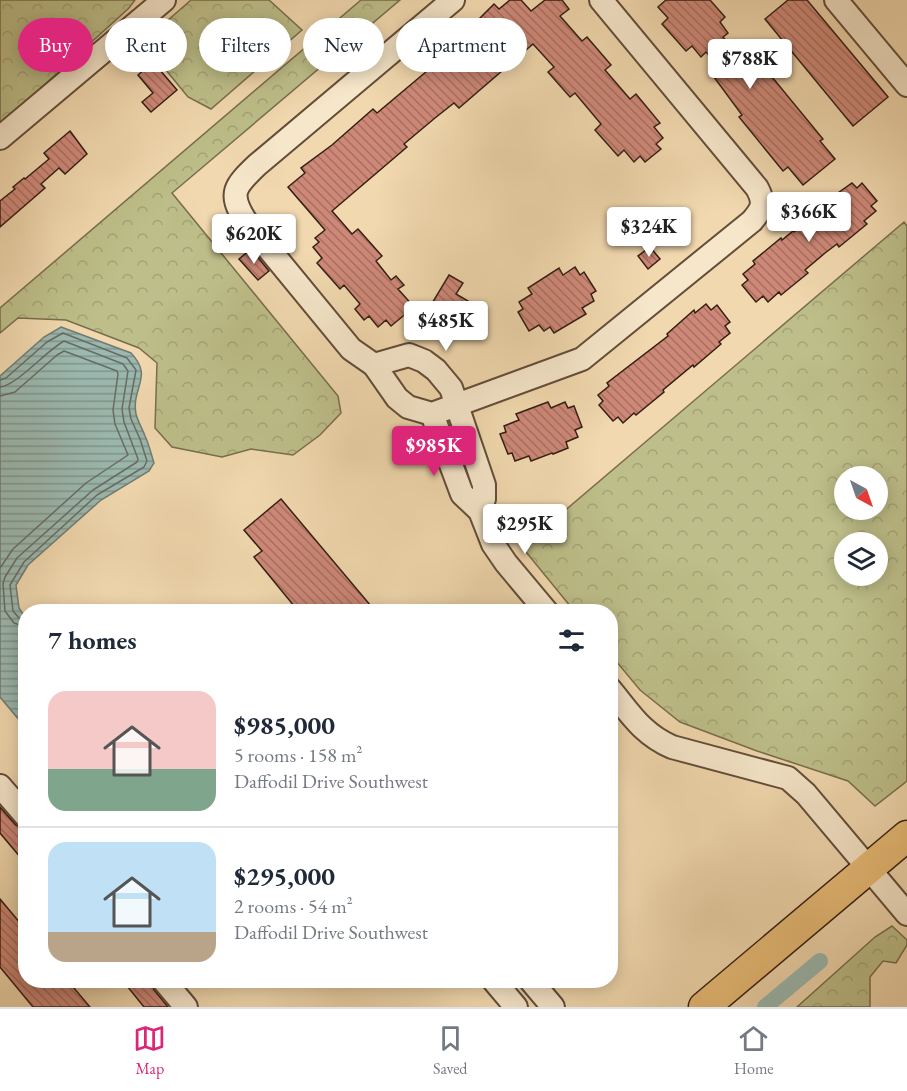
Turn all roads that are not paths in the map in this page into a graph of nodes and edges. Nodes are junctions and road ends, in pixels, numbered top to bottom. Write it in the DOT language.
graph roads {
  1 [pos="164,0"];
  2 [pos="453,0"];
  3 [pos="601,0"];
  4 [pos="836,0"];
  5 [pos="907,85"];
  6 [pos="0,138"];
  7 [pos="374,365"];
  8 [pos="457,403"];
  9 [pos="432,414"];
  10 [pos="480,512"];
  11 [pos="541,604"];
  12 [pos="618,699"];
  13 [pos="0,786"];
  14 [pos="18,807"];
  15 [pos="907,836"];
  16 [pos="867,870"];
  17 [pos="907,914"];
  18 [pos="170,988"];
  19 [pos="500,988"];
  20 [pos="537,988"];
  21 [pos="186,1007"];
  22 [pos="516,1007"];
  23 [pos="553,1007"];
  24 [pos="704,1007"];
  1 -- 6 [label="street"];
  2 -- 7 [label="street"];
  3 -- 8 [label="street"];
  4 -- 5 [label="street"];
  7 -- 8 [label="street"];
  7 -- 9 [label="street"];
  8 -- 9 [label="street"];
  8 -- 10 [label="street"];
  9 -- 10 [label="street"];
  10 -- 11 [label="street"];
  12 -- 16 [label="street"];
  13 -- 14 [label="street"];
  15 -- 16 [label="main road"];
  16 -- 17 [label="street"];
  16 -- 24 [label="main road"];
  18 -- 21 [label="street"];
  19 -- 22 [label="street"];
  20 -- 23 [label="street"];
}
